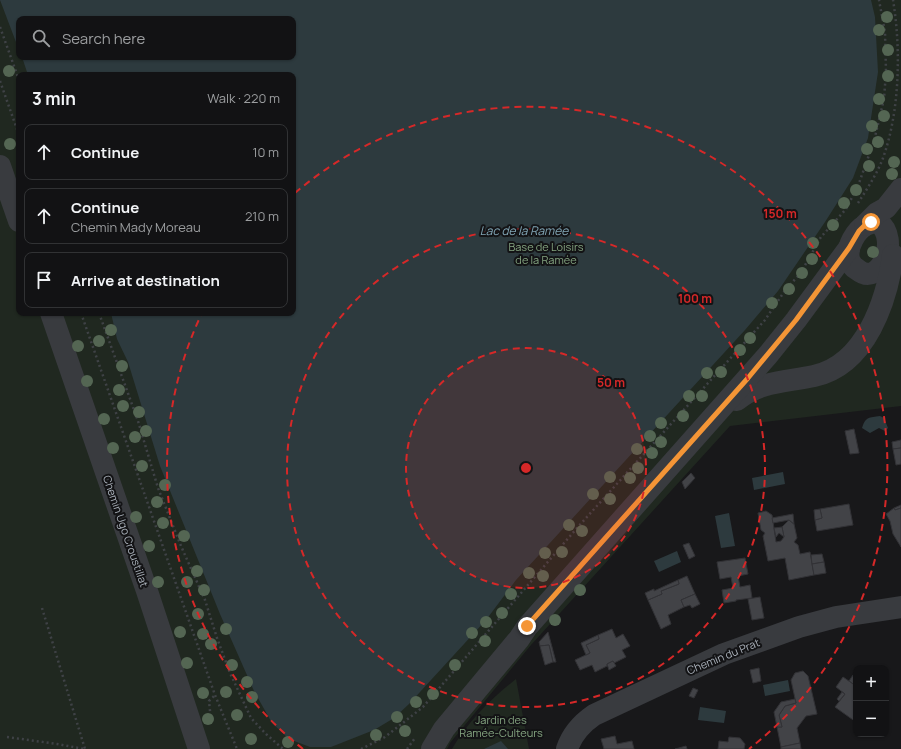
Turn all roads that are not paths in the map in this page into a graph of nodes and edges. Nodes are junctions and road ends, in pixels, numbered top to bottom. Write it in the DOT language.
graph roads {
  1 [pos="0,166"];
  2 [pos="901,189"];
  3 [pos="16,212"];
  4 [pos="857,216"];
  5 [pos="893,246"];
  6 [pos="849,248"];
  7 [pos="52,316"];
  8 [pos="901,607"];
  9 [pos="519,639"];
  10 [pos="424,743"];
  11 [pos="199,749"];
  12 [pos="567,749"];
  1 -- 3 [label="street"];
  2 -- 4 [label="street"];
  2 -- 5 [label="street"];
  4 -- 5 [label="street"];
  4 -- 6 [label="street"];
  5 -- 6 [label="street"];
  5 -- 9 [label="street"];
  6 -- 9 [label="street"];
  7 -- 11 [label="street, Chemin Ugo Croustillat"];
  8 -- 12 [label="street, Chemin du Prat"];
  9 -- 10 [label="street"];
}
